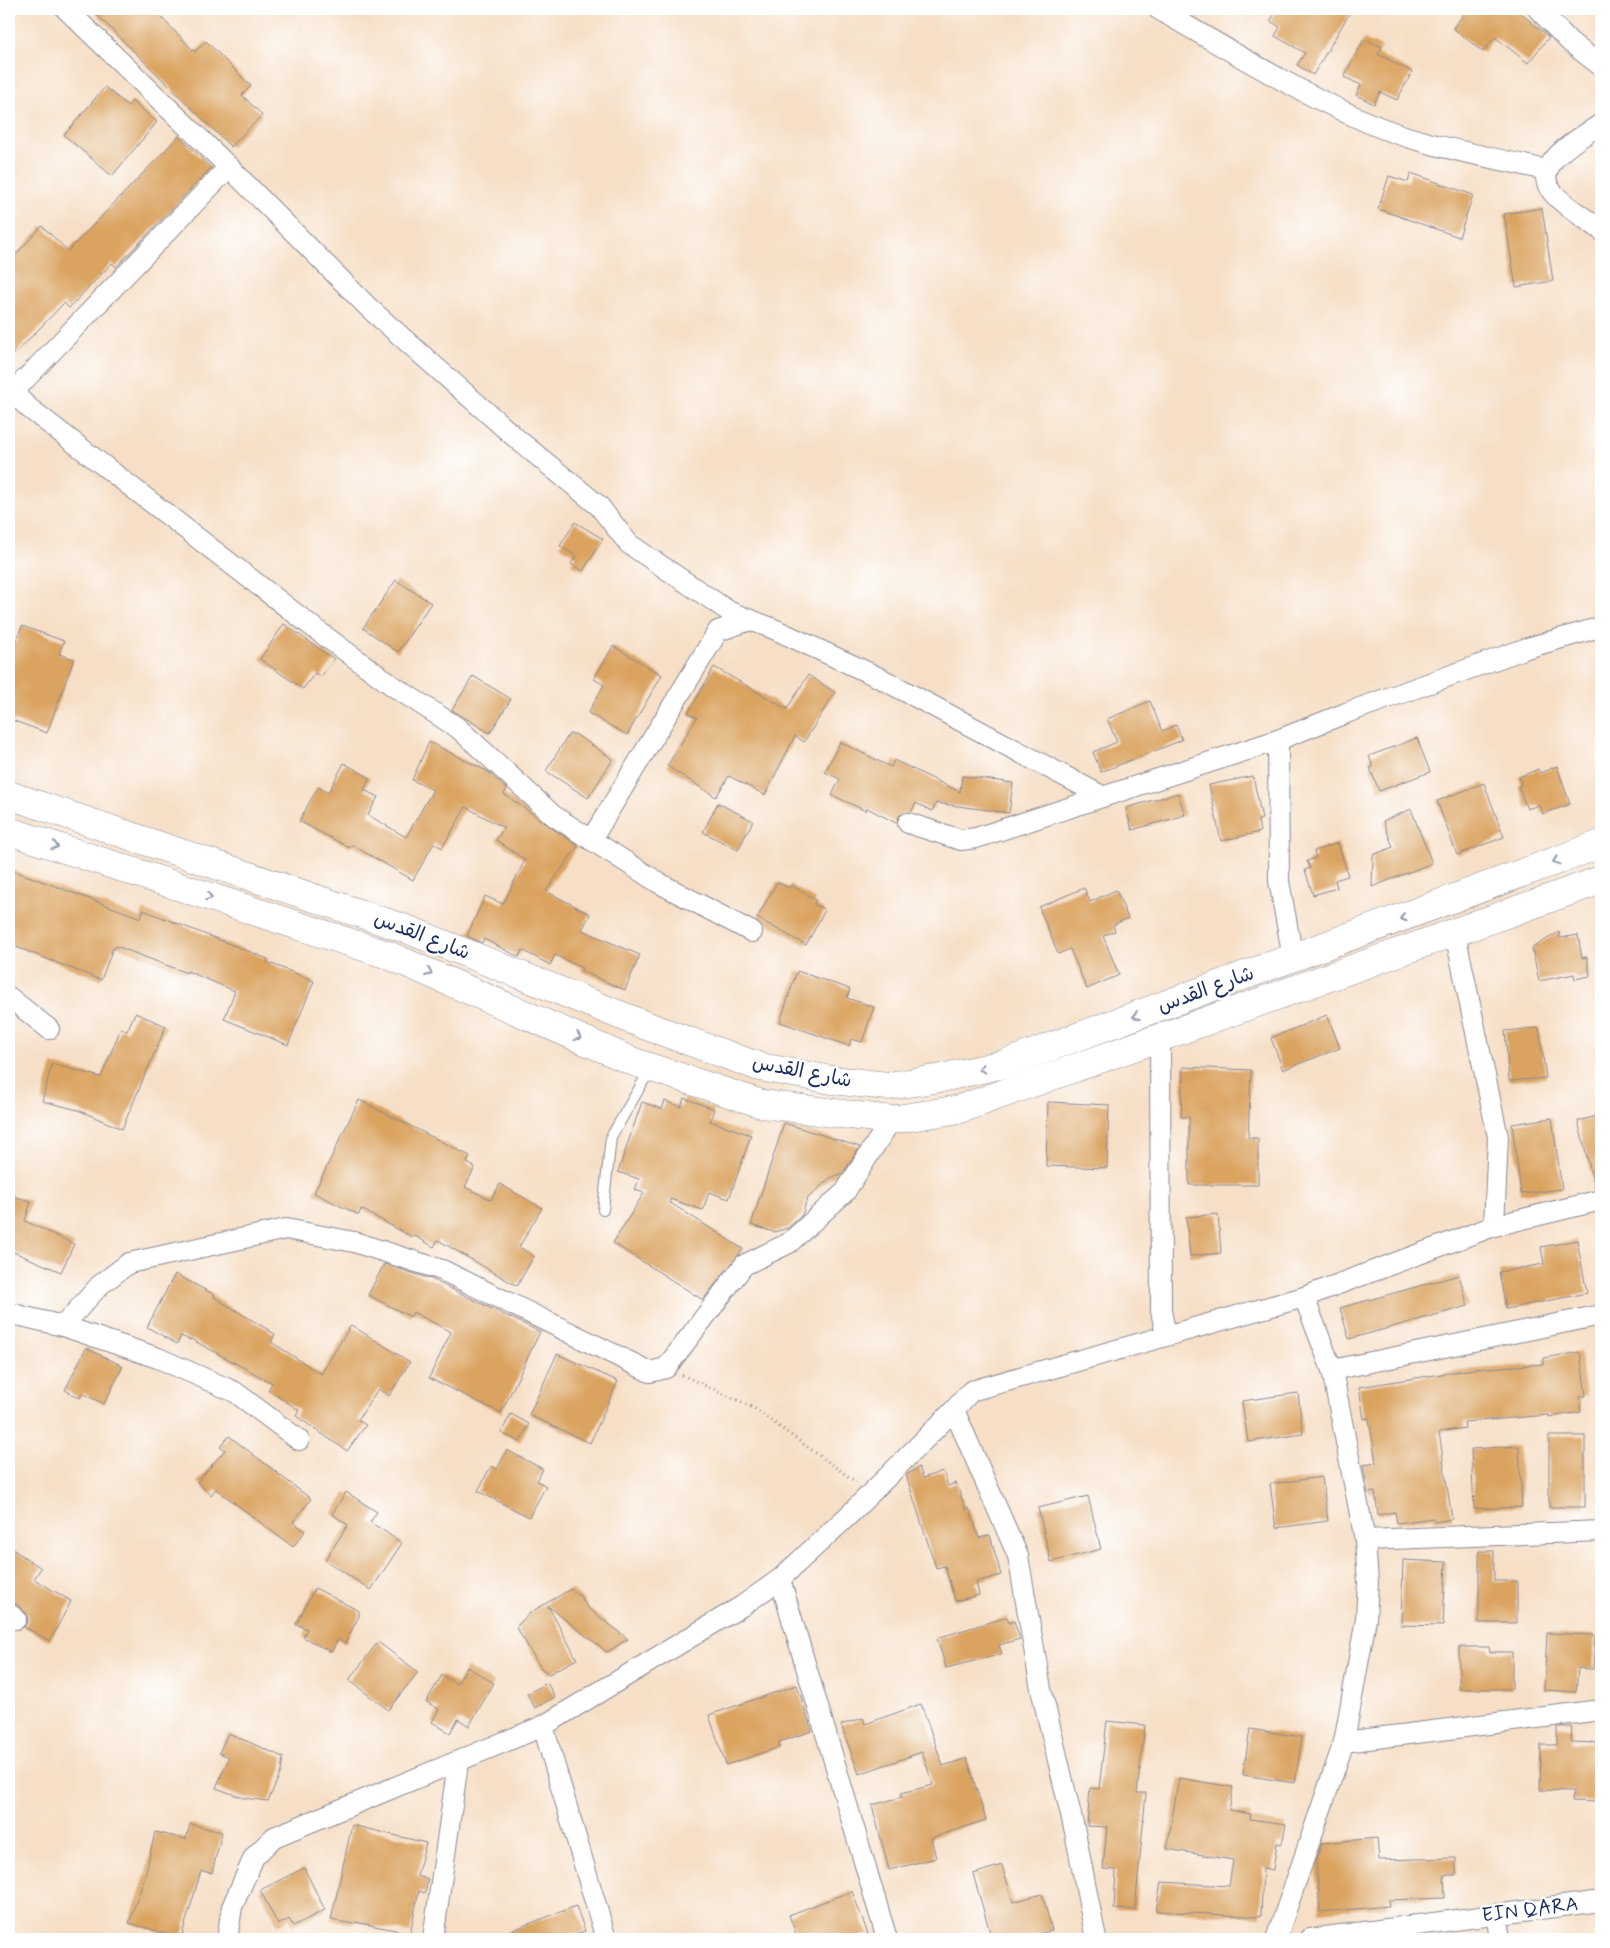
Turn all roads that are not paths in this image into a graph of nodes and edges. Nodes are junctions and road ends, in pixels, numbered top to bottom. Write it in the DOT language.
graph roads {
  1 [pos="66,9"];
  2 [pos="1158,9"];
  3 [pos="1538,9"];
  4 [pos="1601,66"];
  5 [pos="1601,124"];
  6 [pos="229,167"];
  7 [pos="1546,170"];
  8 [pos="1601,230"];
  9 [pos="11,390"];
  10 [pos="750,620"];
  11 [pos="1601,628"];
  12 [pos="1278,740"];
  13 [pos="9,795"];
  14 [pos="1102,796"];
  15 [pos="908,823"];
  16 [pos="9,831"];
  17 [pos="591,840"];
  18 [pos="1601,844"];
  19 [pos="1601,880"];
  20 [pos="1450,901"];
  21 [pos="409,930"];
  22 [pos="752,932"];
  23 [pos="1455,932"];
  24 [pos="388,956"];
  25 [pos="1293,958"];
  26 [pos="9,997"];
  27 [pos="49,1029"];
  28 [pos="1160,1036"];
  29 [pos="651,1067"];
  30 [pos="890,1120"];
  31 [pos="1601,1200"];
  32 [pos="602,1210"];
  33 [pos="1494,1226"];
  34 [pos="1304,1297"];
  35 [pos="9,1313"];
  36 [pos="1601,1315"];
  37 [pos="63,1326"];
  38 [pos="1166,1335"];
  39 [pos="1332,1370"];
  40 [pos="954,1410"];
  41 [pos="299,1440"];
  42 [pos="1601,1531"];
  43 [pos="1365,1540"];
  44 [pos="780,1579"];
  45 [pos="1601,1710"];
  46 [pos="543,1726"];
  47 [pos="1344,1742"];
  48 [pos="458,1763"];
  49 [pos="1601,1901"];
  50 [pos="1496,1914"];
  51 [pos="227,1939"];
  52 [pos="433,1939"];
  53 [pos="606,1939"];
  54 [pos="887,1939"];
  55 [pos="1096,1939"];
  56 [pos="1276,1939"];
  57 [pos="1310,1939"];
  58 [pos="1500,1939"];
  1 -- 6 [label="street"];
  2 -- 7 [label="street"];
  3 -- 4 [label="street"];
  5 -- 7 [label="street"];
  6 -- 9 [label="street"];
  6 -- 10 [label="street"];
  7 -- 8 [label="street"];
  9 -- 17 [label="street"];
  10 -- 14 [label="street"];
  10 -- 17 [label="street"];
  11 -- 12 [label="street"];
  12 -- 14 [label="street"];
  12 -- 25 [label="street"];
  13 -- 21 [label="main road, شارع القدس"];
  14 -- 15 [label="street"];
  16 -- 24 [label="main road, شارع القدس, one-way"];
  17 -- 22 [label="street"];
  18 -- 20 [label="main road, شارع القدس, one-way"];
  19 -- 23 [label="main road, شارع القدس"];
  20 -- 23 [label="main road"];
  20 -- 25 [label="main road, شارع القدس, one-way"];
  21 -- 24 [label="main road"];
  25 -- 21 [label="main road, شارع القدس, one-way"];
  23 -- 28 [label="main road, شارع القدس"];
  23 -- 33 [label="street"];
  24 -- 29 [label="main road, شارع القدس, one-way"];
  26 -- 27 [label="street"];
  28 -- 30 [label="main road, شارع القدس"];
  28 -- 38 [label="street"];
  29 -- 30 [label="main road, شارع القدس"];
  29 -- 32 [label="lane"];
  30 -- 37 [label="street"];
  31 -- 33 [label="street"];
  33 -- 34 [label="street"];
  34 -- 38 [label="street"];
  34 -- 39 [label="street"];
  35 -- 37 [label="street"];
  36 -- 39 [label="street"];
  37 -- 41 [label="street"];
  38 -- 40 [label="street"];
  39 -- 43 [label="street"];
  40 -- 44 [label="street"];
  40 -- 55 [label="street"];
  42 -- 43 [label="street"];
  43 -- 47 [label="street"];
  44 -- 46 [label="street"];
  44 -- 54 [label="street"];
  45 -- 47 [label="street"];
  46 -- 48 [label="street"];
  46 -- 53 [label="street"];
  47 -- 56 [label="street"];
  48 -- 51 [label="street"];
  48 -- 52 [label="street"];
  49 -- 50 [label="street, EIN QARA"];
  50 -- 57 [label="street, EIN QARA"];
  50 -- 58 [label="street"];
}
